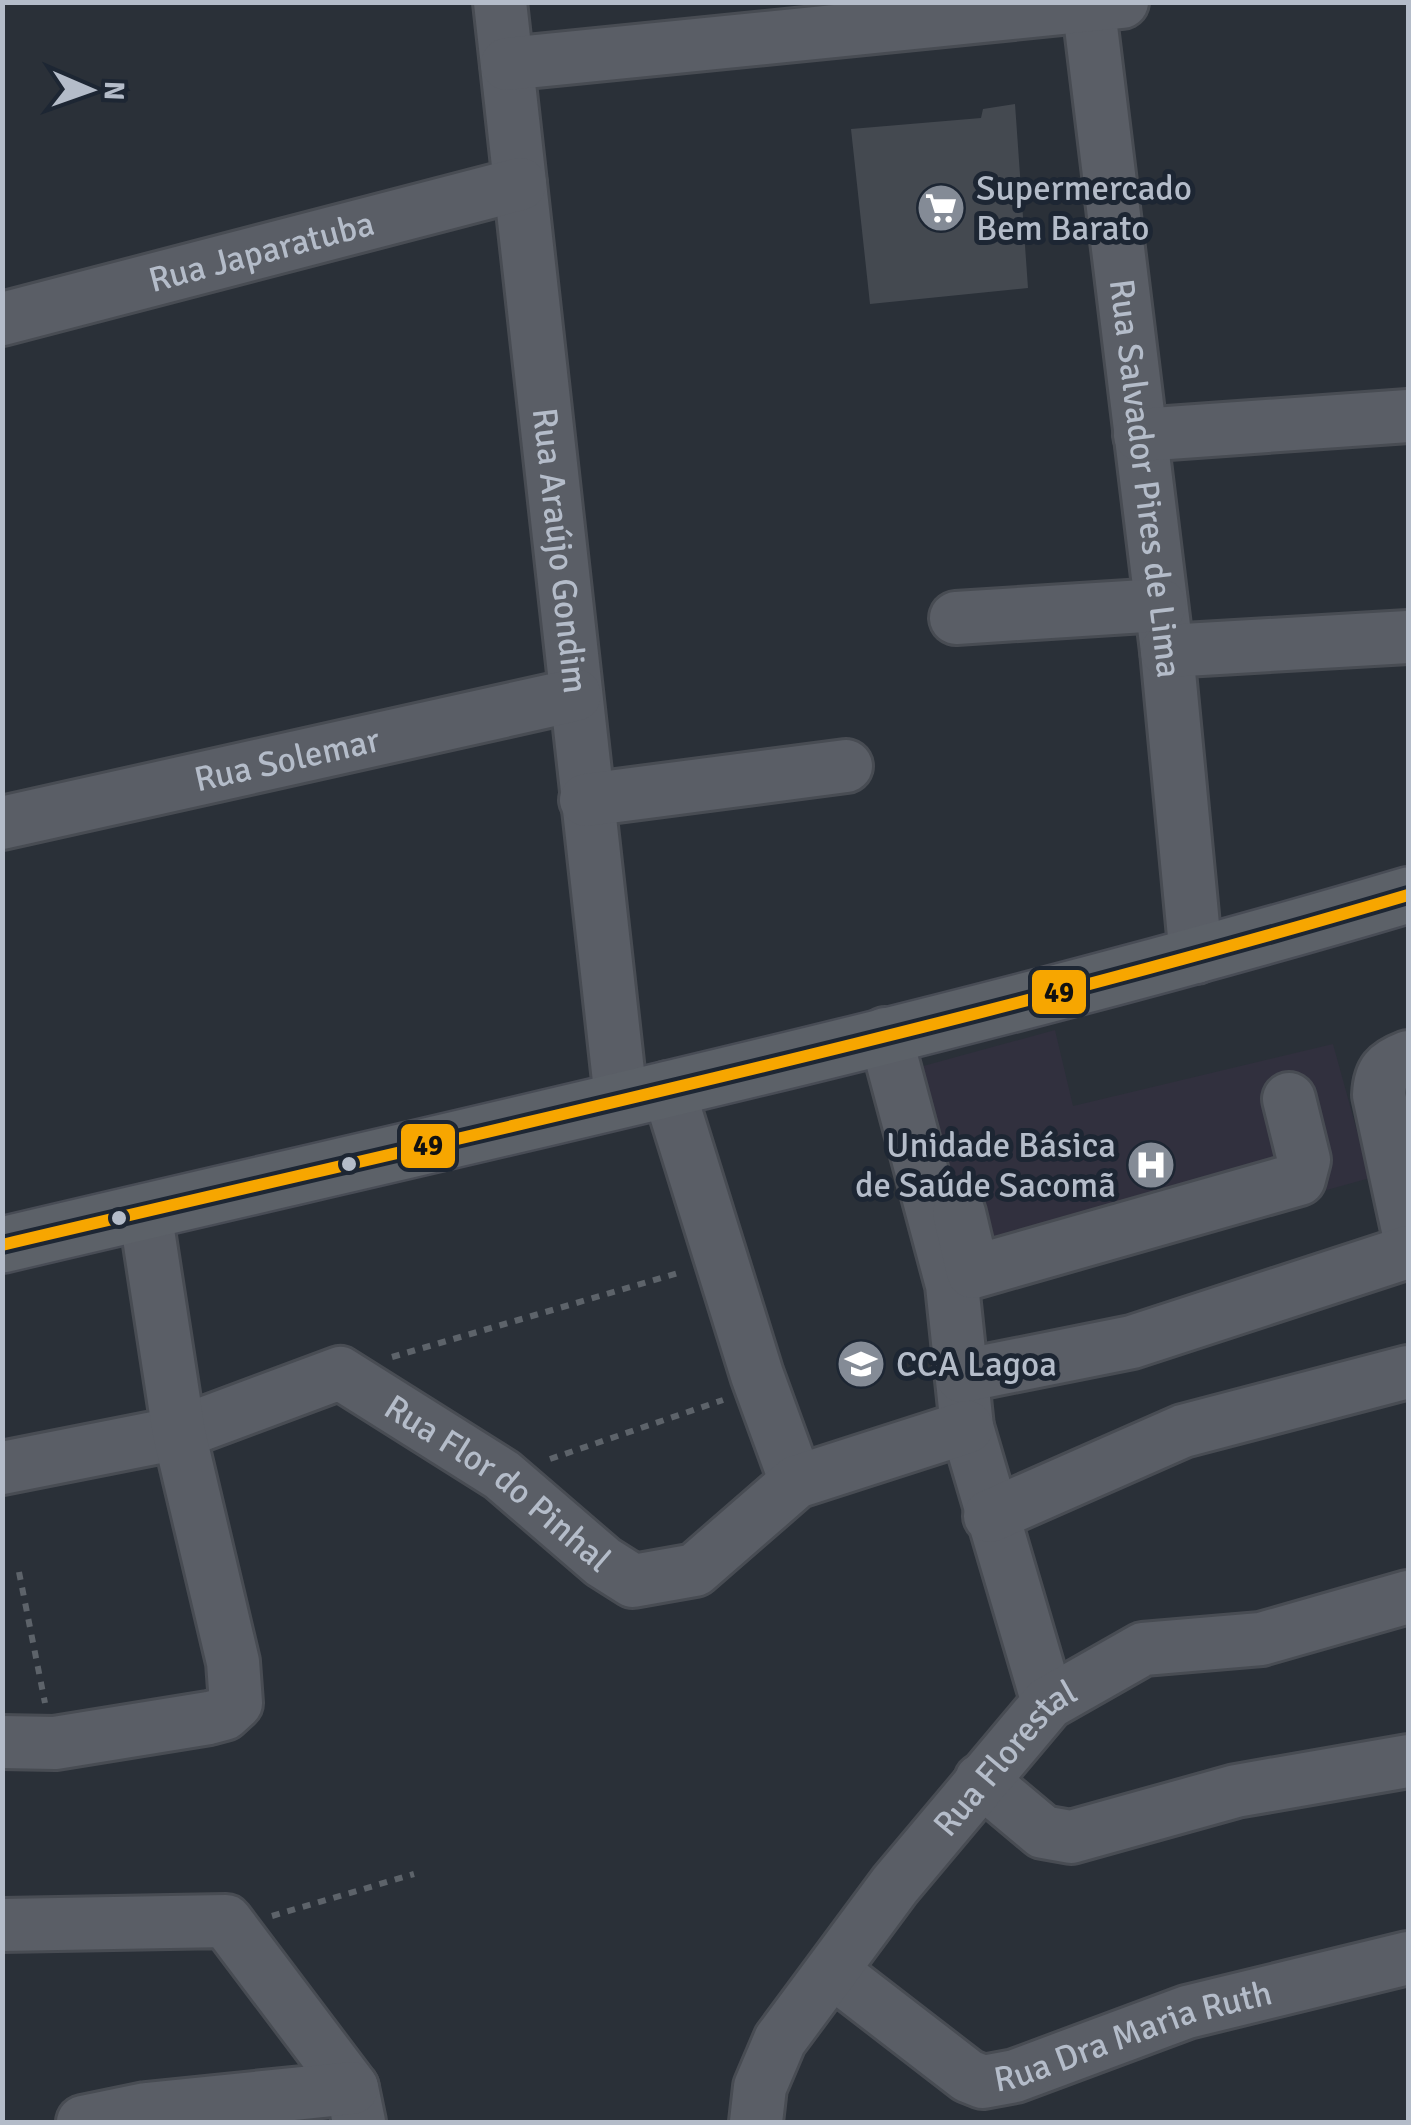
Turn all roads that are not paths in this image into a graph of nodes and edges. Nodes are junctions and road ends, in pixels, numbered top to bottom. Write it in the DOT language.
graph roads {
  1 [pos="500,2"];
  2 [pos="1100,4"];
  3 [pos="507,64"];
  4 [pos="520,184"];
  5 [pos="2,319"];
  6 [pos="1408,416"];
  7 [pos="1140,435"];
  8 [pos="956,618"];
  9 [pos="1164,628"];
  10 [pos="1408,637"];
  11 [pos="575,696"];
  12 [pos="846,766"];
  13 [pos="586,800"];
  14 [pos="2,822"];
  15 [pos="1408,895"];
  16 [pos="1196,958"];
  17 [pos="899,1030"];
  18 [pos="1408,1057"];
  19 [pos="644,1094"];
  20 [pos="1288,1100"];
  21 [pos="145,1211"];
  22 [pos="1408,1230"];
  23 [pos="2,1245"];
  24 [pos="1408,1252"];
  25 [pos="1408,1372"];
  26 [pos="962,1376"];
  27 [pos="967,1427"];
  28 [pos="178,1433"];
  29 [pos="2,1468"];
  30 [pos="796,1482"];
  31 [pos="990,1516"];
  32 [pos="1408,1597"];
  33 [pos="1048,1703"];
  34 [pos="2,1742"];
  35 [pos="1408,1760"];
  36 [pos="981,1780"];
  37 [pos="2,1925"];
  38 [pos="1408,1958"];
  39 [pos="832,1971"];
  40 [pos="356,2106"];
  41 [pos="83,2122"];
  42 [pos="756,2122"];
  1 -- 3 [label="street, Rua Araújo Gondim"];
  2 -- 3 [label="street"];
  2 -- 7 [label="street, Rua Salvador Pires de Lima"];
  3 -- 4 [label="street, Rua Araújo Gondim"];
  4 -- 5 [label="street, Rua Japaratuba"];
  4 -- 11 [label="street, Rua Araújo Gondim"];
  6 -- 7 [label="street"];
  7 -- 9 [label="street, Rua Salvador Pires de Lima"];
  8 -- 9 [label="street"];
  9 -- 10 [label="street"];
  9 -- 16 [label="street, Rua Salvador Pires de Lima"];
  11 -- 13 [label="street, Rua Araújo Gondim"];
  11 -- 14 [label="street, Rua Solemar"];
  12 -- 13 [label="street"];
  13 -- 19 [label="street, Rua Araújo Gondim"];
  15 -- 16 [label="main road"];
  16 -- 17 [label="main road"];
  17 -- 19 [label="main road"];
  17 -- 20 [label="street"];
  17 -- 26 [label="street"];
  18 -- 22 [label="street"];
  19 -- 21 [label="main road"];
  19 -- 30 [label="street, Rua Araújo Gondim"];
  21 -- 23 [label="main road"];
  21 -- 28 [label="street"];
  24 -- 26 [label="street"];
  25 -- 31 [label="street"];
  26 -- 27 [label="street"];
  27 -- 30 [label="street, Rua Flor do Pinhal"];
  27 -- 31 [label="street"];
  28 -- 29 [label="street"];
  28 -- 30 [label="street, Rua Flor do Pinhal"];
  28 -- 34 [label="street"];
  31 -- 33 [label="street"];
  32 -- 33 [label="street, Rua Florestal"];
  33 -- 36 [label="street, Rua Florestal"];
  35 -- 36 [label="street"];
  36 -- 39 [label="street, Rua Florestal"];
  37 -- 40 [label="street"];
  38 -- 39 [label="street, Rua Dra Maria Ruth"];
  39 -- 42 [label="street, Rua Florestal"];
  40 -- 41 [label="street"];
}
